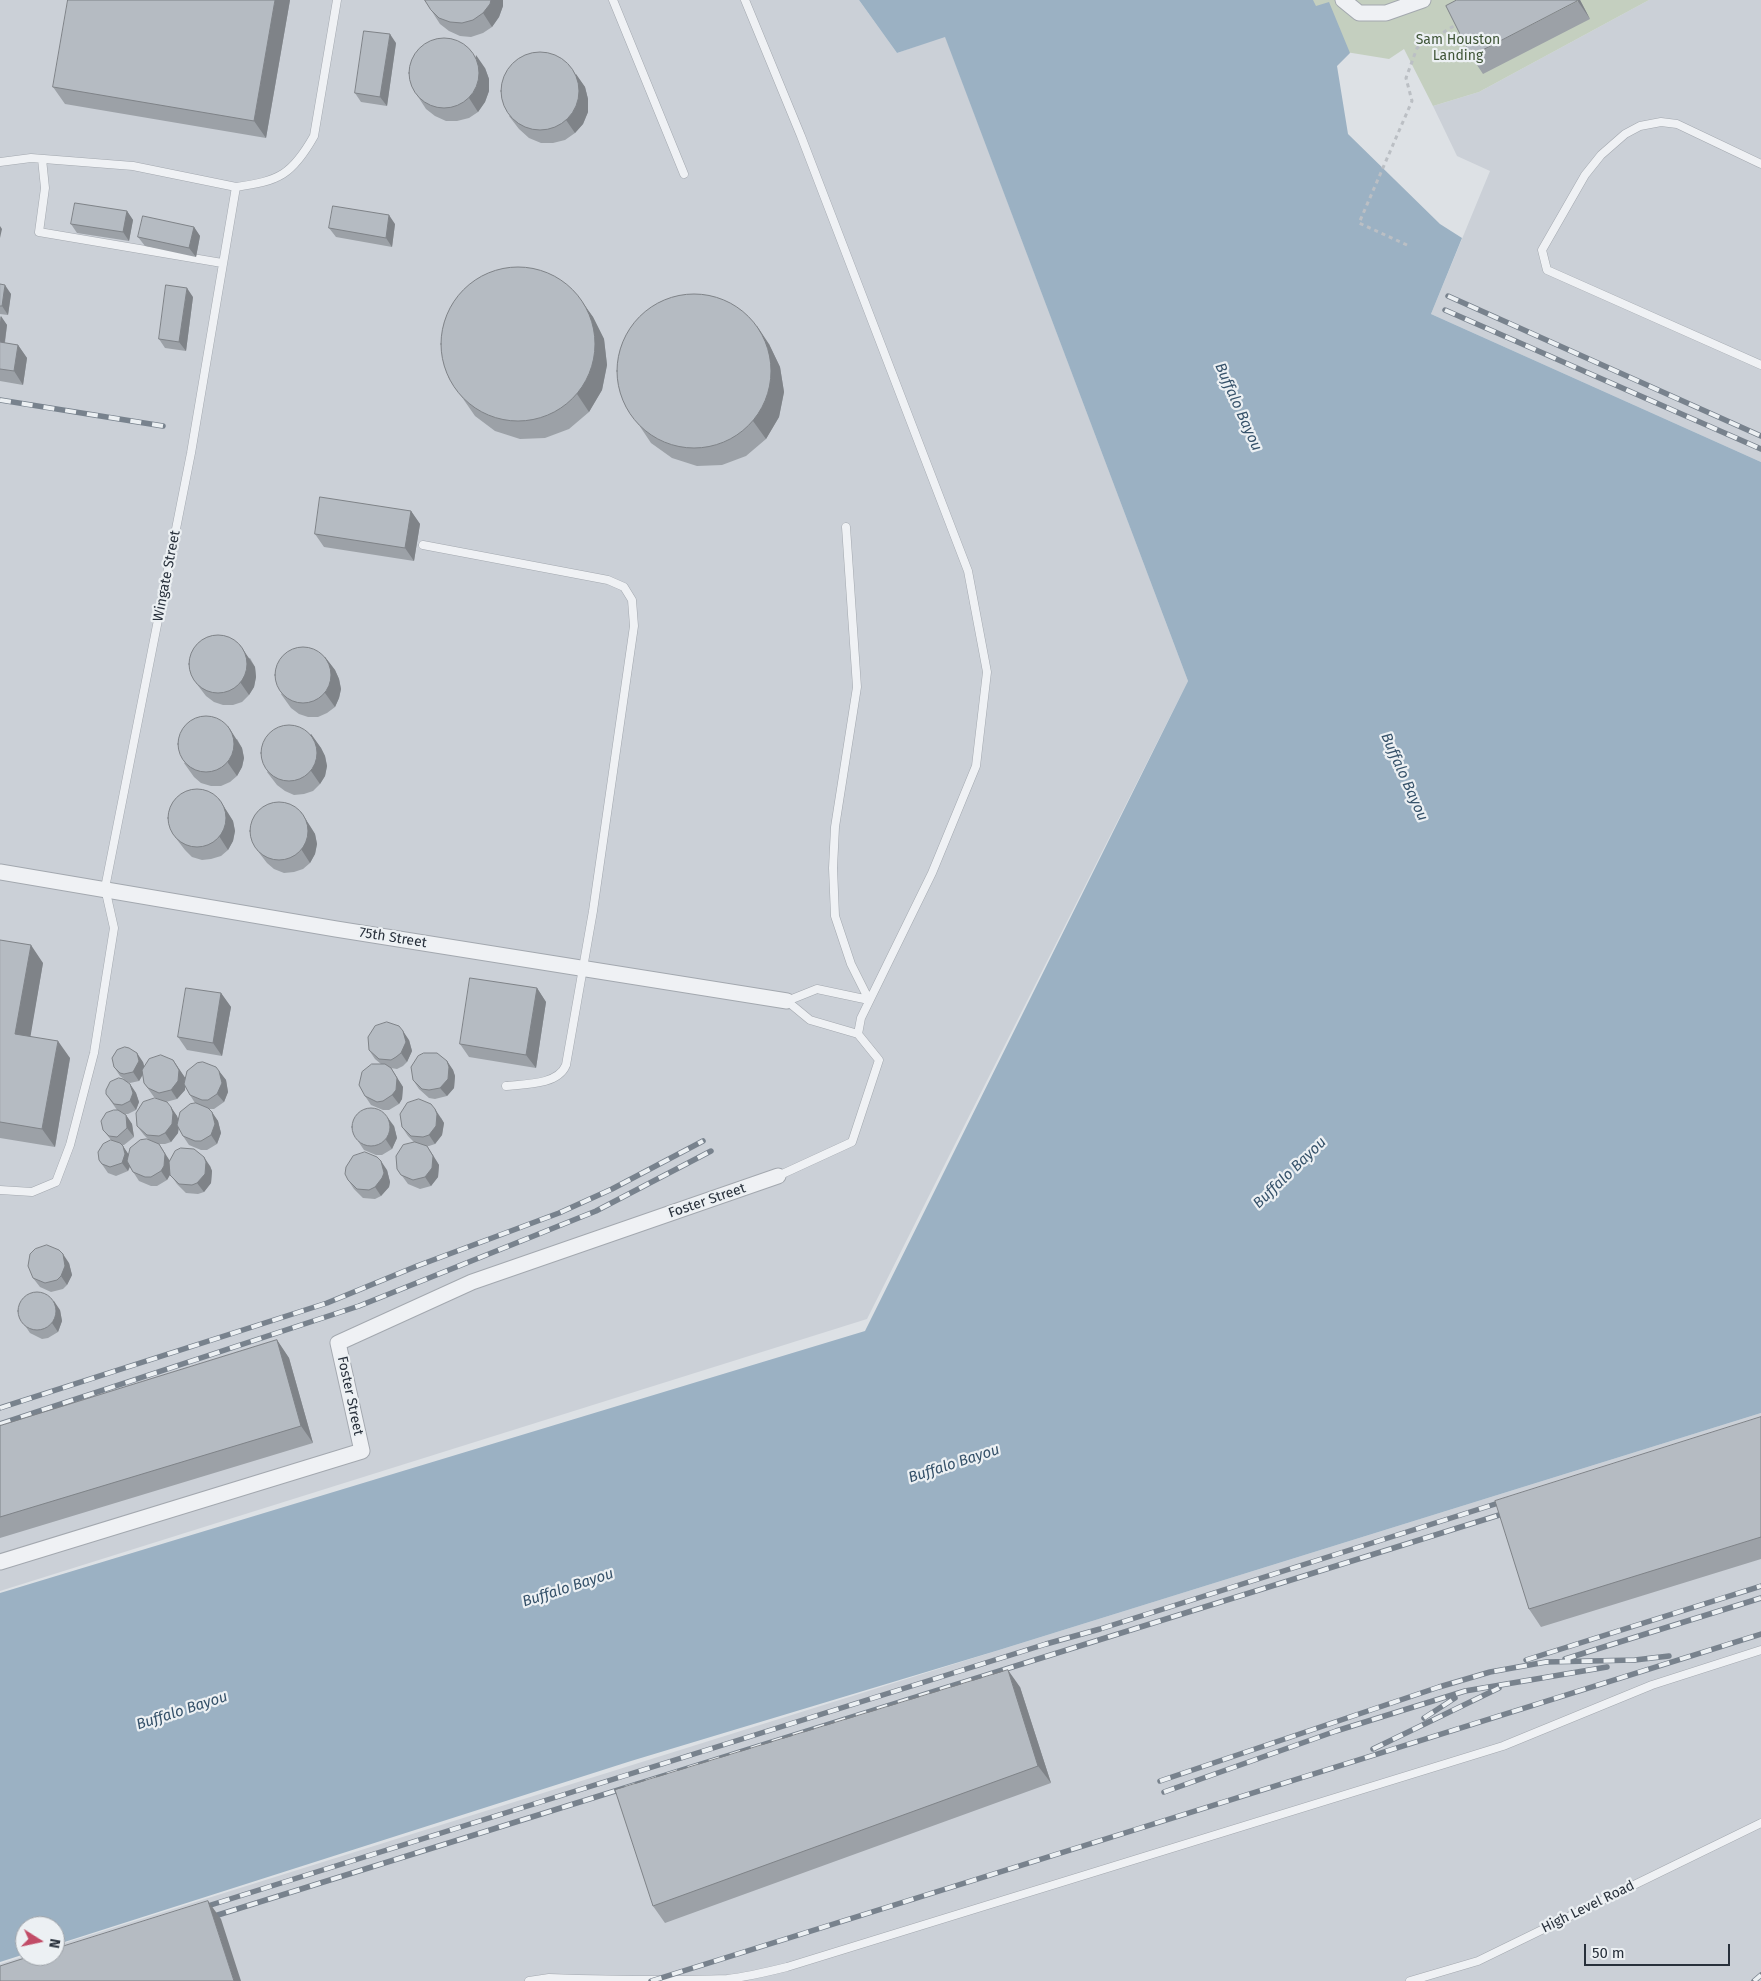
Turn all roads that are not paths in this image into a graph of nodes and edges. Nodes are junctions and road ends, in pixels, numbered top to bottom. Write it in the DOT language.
graph roads {
  1 [pos="337,0"];
  2 [pos="612,0"];
  3 [pos="745,0"];
  4 [pos="1343,0"];
  5 [pos="1423,0"];
  6 [pos="42,159"];
  7 [pos="0,162"];
  8 [pos="1761,164"];
  9 [pos="684,174"];
  10 [pos="236,187"];
  11 [pos="222,263"];
  12 [pos="1761,365"];
  13 [pos="846,528"];
  14 [pos="423,545"];
  15 [pos="0,872"];
  16 [pos="105,888"];
  17 [pos="584,968"];
  18 [pos="869,1000"];
  19 [pos="787,1001"];
  20 [pos="858,1034"];
  21 [pos="506,1086"];
  22 [pos="778,1176"];
  23 [pos="0,1190"];
  24 [pos="0,1562"];
  25 [pos="1761,1650"];
  26 [pos="1761,1823"];
  27 [pos="529,1981"];
  28 [pos="1410,1981"];
  1 -- 10 [label="lane"];
  2 -- 9 [label="lane"];
  3 -- 18 [label="lane"];
  4 -- 5 [label="street"];
  6 -- 7 [label="lane"];
  6 -- 10 [label="lane"];
  6 -- 11 [label="lane"];
  8 -- 12 [label="lane"];
  10 -- 11 [label="lane, Wingate Street"];
  11 -- 16 [label="lane, Wingate Street"];
  13 -- 18 [label="lane"];
  14 -- 17 [label="lane"];
  15 -- 16 [label="street, 75th Street"];
  16 -- 17 [label="street, 75th Street"];
  16 -- 23 [label="lane"];
  17 -- 19 [label="street, 75th Street"];
  17 -- 21 [label="lane"];
  18 -- 19 [label="lane"];
  18 -- 20 [label="lane"];
  19 -- 20 [label="lane"];
  20 -- 22 [label="lane"];
  22 -- 24 [label="street, Foster Street"];
  25 -- 27 [label="lane"];
  26 -- 28 [label="lane, High Level Road"];
}
